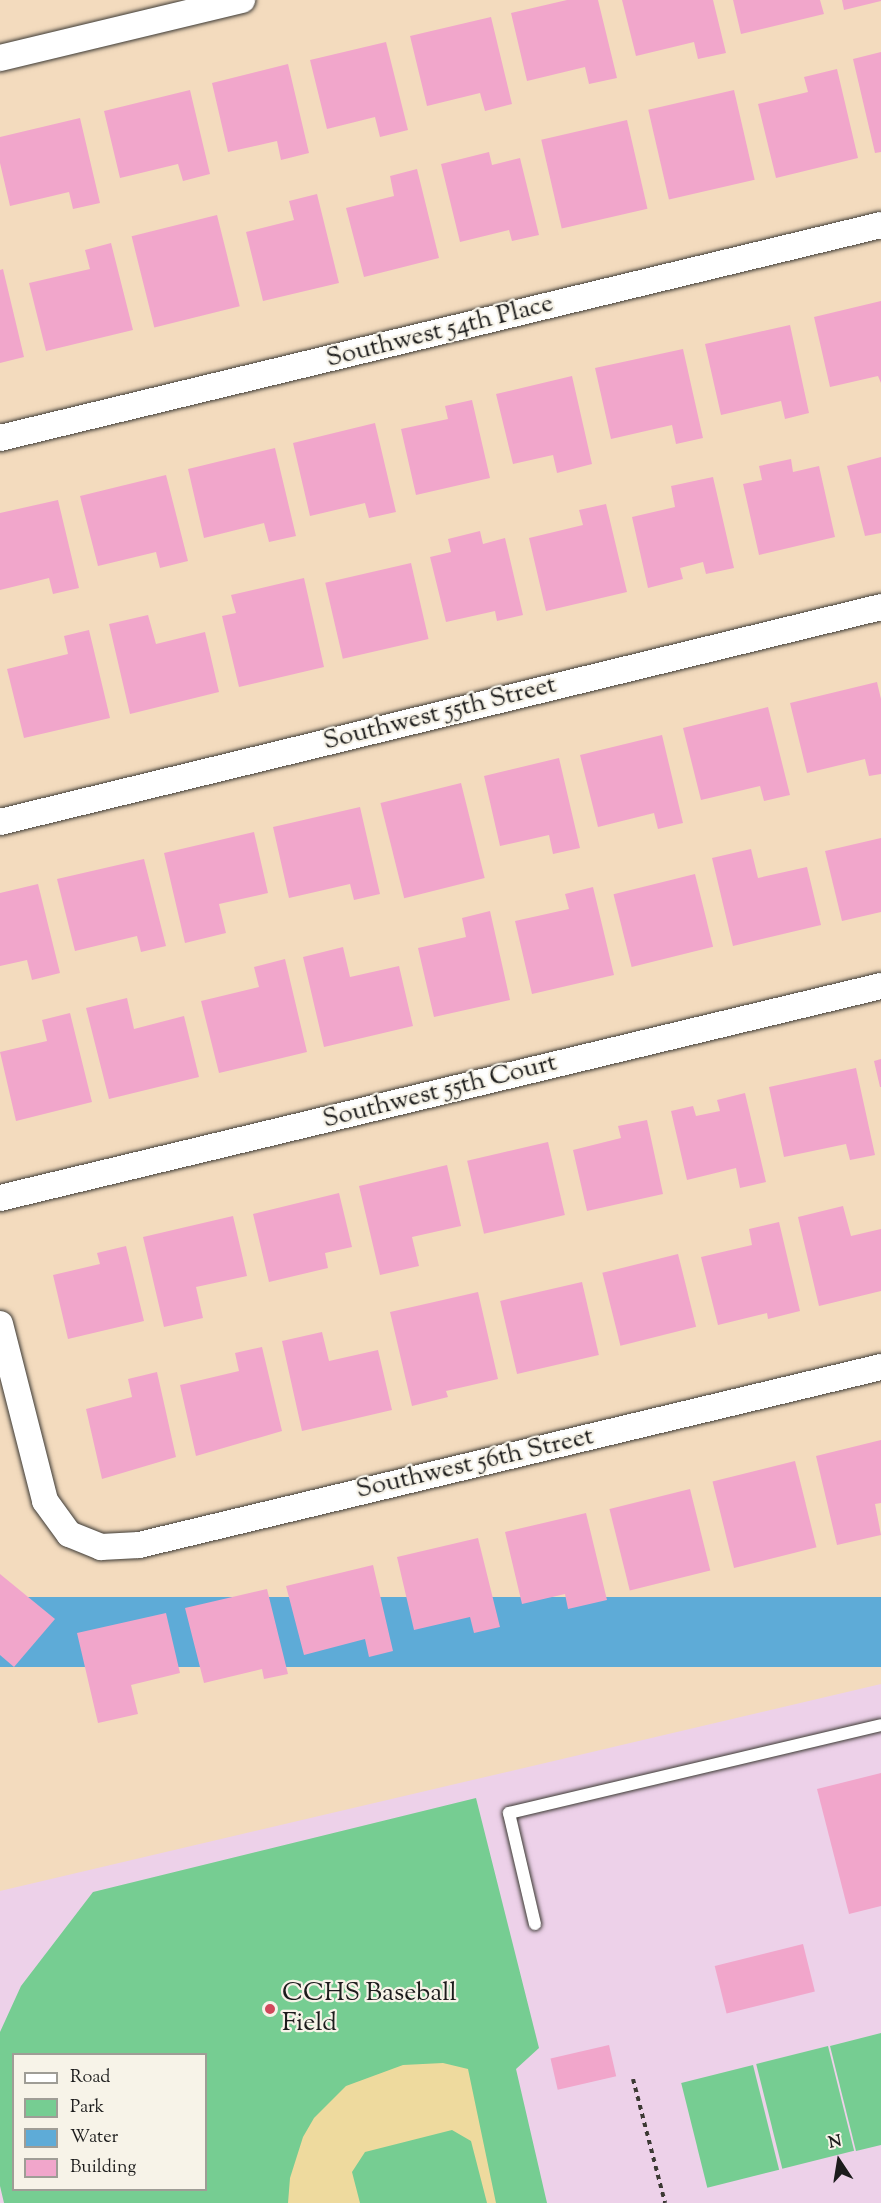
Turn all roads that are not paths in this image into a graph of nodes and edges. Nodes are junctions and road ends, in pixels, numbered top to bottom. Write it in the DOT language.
graph roads {
  1 [pos="242,0"];
  2 [pos="0,58"];
  3 [pos="881,225"];
  4 [pos="0,438"];
  5 [pos="881,607"];
  6 [pos="0,822"];
  7 [pos="881,986"];
  8 [pos="0,1198"];
  9 [pos="0,1324"];
  10 [pos="881,1367"];
  11 [pos="881,1725"];
  12 [pos="535,1924"];
  1 -- 2 [label="street"];
  3 -- 4 [label="street, Southwest 54th Place"];
  5 -- 6 [label="street, Southwest 55th Street"];
  7 -- 8 [label="street, Southwest 55th Court"];
  9 -- 10 [label="street, Southwest 56th Street"];
  11 -- 12 [label="lane"];
}
